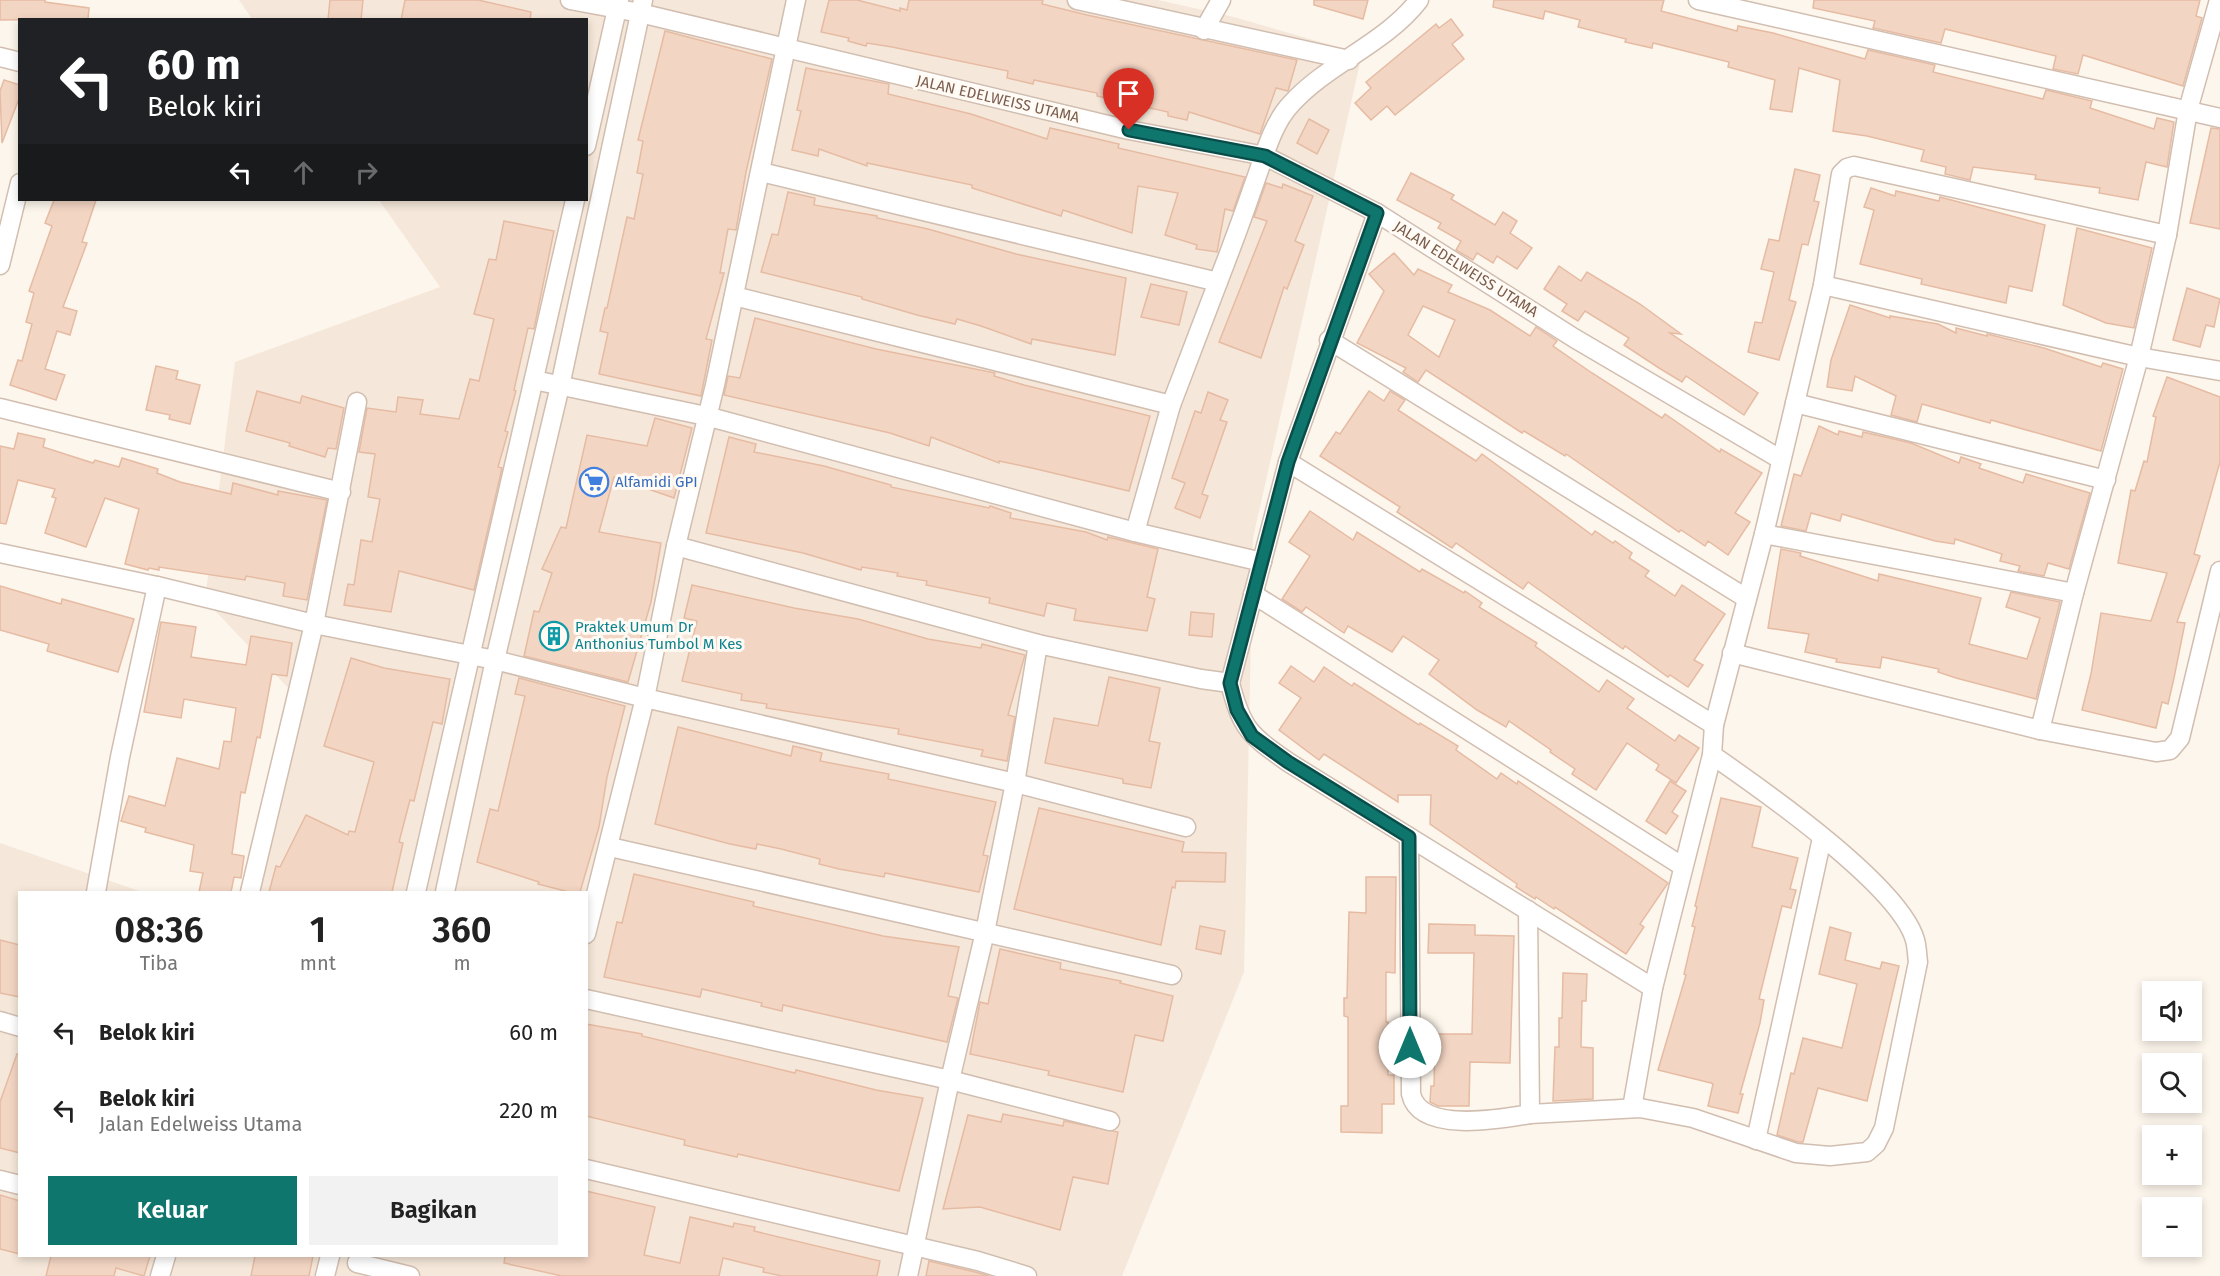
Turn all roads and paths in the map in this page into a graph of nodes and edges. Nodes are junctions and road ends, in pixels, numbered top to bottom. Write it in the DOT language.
graph roads {
  1 [pos="570,0"];
  2 [pos="796,0"];
  3 [pos="1077,0"];
  4 [pos="1221,0"];
  5 [pos="1419,0"];
  6 [pos="1698,0"];
  7 [pos="2219,0"];
  8 [pos="618,5"];
  9 [pos="642,7"];
  10 [pos="1755,7"];
  11 [pos="1204,30"];
  12 [pos="785,49"];
  13 [pos="0,57"];
  14 [pos="1349,60"];
  15 [pos="18,62"];
  16 [pos="2188,110"];
  17 [pos="2220,118"];
  18 [pos="588,137"];
  19 [pos="1265,156"];
  20 [pos="761,172"];
  21 [pos="18,190"];
  22 [pos="574,201"];
  23 [pos="1377,213"];
  24 [pos="2167,234"];
  25 [pos="2,247"];
  26 [pos="0,265"];
  27 [pos="1218,282"];
  28 [pos="1822,285"];
  29 [pos="734,296"];
  30 [pos="1329,340"];
  31 [pos="2139,357"];
  32 [pos="2220,371"];
  33 [pos="534,380"];
  34 [pos="560,386"];
  35 [pos="357,402"];
  36 [pos="1795,403"];
  37 [pos="1171,405"];
  38 [pos="0,408"];
  39 [pos="706,416"];
  40 [pos="1780,459"];
  41 [pos="1288,462"];
  42 [pos="2106,480"];
  43 [pos="341,492"];
  44 [pos="1135,532"];
  45 [pos="1764,534"];
  46 [pos="676,546"];
  47 [pos="0,553"];
  48 [pos="1262,562"];
  49 [pos="2220,571"];
  50 [pos="157,586"];
  51 [pos="2074,593"];
  52 [pos="1253,594"];
  53 [pos="1746,598"];
  54 [pos="314,624"];
  55 [pos="2212,631"];
  56 [pos="1038,644"];
  57 [pos="1732,653"];
  58 [pos="469,655"];
  59 [pos="495,660"];
  60 [pos="1230,683"];
  61 [pos="645,698"];
  62 [pos="1714,725"];
  63 [pos="2040,730"];
  64 [pos="1712,755"];
  65 [pos="1015,783"];
  66 [pos="1186,827"];
  67 [pos="1409,837"];
  68 [pos="1821,838"];
  69 [pos="610,847"];
  70 [pos="1682,866"];
  71 [pos="96,891"];
  72 [pos="250,891"];
  73 [pos="416,891"];
  74 [pos="445,891"];
  75 [pos="1528,910"];
  76 [pos="588,927"];
  77 [pos="985,932"];
  78 [pos="1172,975"];
  79 [pos="1653,988"];
  80 [pos="588,999"];
  81 [pos="0,1021"];
  82 [pos="18,1026"];
  83 [pos="950,1080"];
  84 [pos="1632,1108"];
  85 [pos="1530,1114"];
  86 [pos="1110,1121"];
  87 [pos="1756,1140"];
  88 [pos="588,1169"];
  89 [pos="0,1180"];
  90 [pos="18,1184"];
  91 [pos="914,1247"];
  92 [pos="166,1257"];
  93 [pos="330,1257"];
  94 [pos="357,1265"];
  95 [pos="160,1276"];
  96 [pos="325,1276"];
  97 [pos="410,1276"];
  98 [pos="908,1276"];
  99 [pos="1027,1276"];
  1 -- 8 [label="street, JALAN EDELWEISS UTAMA"];
  2 -- 12 [label="street"];
  3 -- 11 [label="street"];
  4 -- 11 [label="street"];
  5 -- 14 [label="street"];
  6 -- 10 [label="street"];
  7 -- 16 [label="street"];
  8 -- 9 [label="street, JALAN EDELWEISS UTAMA"];
  8 -- 18 [label="street"];
  9 -- 12 [label="street, JALAN EDELWEISS UTAMA"];
  9 -- 34 [label="street"];
  10 -- 16 [label="street"];
  11 -- 14 [label="street"];
  12 -- 19 [label="street, JALAN EDELWEISS UTAMA"];
  12 -- 20 [label="street"];
  13 -- 15 [label="street"];
  14 -- 19 [label="street"];
  16 -- 17 [label="street"];
  16 -- 24 [label="street"];
  19 -- 23 [label="street, JALAN EDELWEISS UTAMA"];
  19 -- 27 [label="street"];
  20 -- 27 [label="street"];
  20 -- 29 [label="street"];
  21 -- 25 [label="street"];
  22 -- 33 [label="street"];
  23 -- 30 [label="street"];
  23 -- 40 [label="street, JALAN EDELWEISS UTAMA"];
  24 -- 28 [label="street"];
  24 -- 31 [label="street"];
  25 -- 26 [label="street"];
  27 -- 37 [label="street"];
  28 -- 31 [label="street"];
  28 -- 36 [label="street"];
  29 -- 37 [label="street"];
  29 -- 39 [label="street"];
  30 -- 41 [label="street"];
  30 -- 53 [label="street"];
  31 -- 32 [label="street"];
  31 -- 42 [label="street"];
  33 -- 34 [label="street"];
  33 -- 58 [label="street"];
  34 -- 39 [label="street"];
  34 -- 59 [label="street"];
  35 -- 43 [label="street"];
  36 -- 40 [label="street"];
  36 -- 42 [label="street"];
  37 -- 44 [label="street"];
  38 -- 43 [label="street"];
  39 -- 44 [label="street"];
  39 -- 46 [label="street"];
  40 -- 45 [label="street"];
  41 -- 48 [label="street"];
  41 -- 62 [label="street"];
  42 -- 51 [label="street"];
  43 -- 54 [label="street"];
  44 -- 48 [label="street"];
  45 -- 51 [label="street"];
  45 -- 53 [label="street"];
  46 -- 56 [label="street"];
  46 -- 61 [label="street"];
  47 -- 50 [label="street"];
  48 -- 52 [label="street"];
  49 -- 55 [label="street"];
  50 -- 54 [label="street"];
  50 -- 71 [label="street"];
  51 -- 63 [label="street"];
  52 -- 60 [label="street"];
  52 -- 70 [label="street"];
  53 -- 57 [label="street"];
  54 -- 58 [label="street"];
  54 -- 72 [label="street"];
  55 -- 63 [label="street"];
  56 -- 60 [label="street"];
  56 -- 65 [label="street"];
  57 -- 62 [label="street"];
  57 -- 63 [label="street"];
  58 -- 59 [label="street"];
  58 -- 73 [label="street"];
  59 -- 61 [label="street"];
  59 -- 74 [label="street"];
  60 -- 67 [label="street"];
  61 -- 65 [label="street"];
  61 -- 69 [label="street"];
  62 -- 64 [label="street"];
  64 -- 68 [label="street"];
  64 -- 70 [label="street"];
  65 -- 66 [label="street"];
  65 -- 77 [label="street"];
  67 -- 75 [label="street"];
  67 -- 85 [label="street"];
  68 -- 87 [label="street"];
  68 -- 87 [label="street"];
  69 -- 76 [label="street"];
  69 -- 77 [label="street"];
  70 -- 79 [label="street"];
  75 -- 79 [label="street"];
  75 -- 85 [label="street"];
  77 -- 78 [label="street"];
  77 -- 83 [label="street"];
  79 -- 84 [label="street"];
  80 -- 83 [label="street"];
  81 -- 82 [label="street"];
  83 -- 86 [label="street"];
  83 -- 91 [label="street"];
  84 -- 85 [label="street"];
  84 -- 87 [label="street"];
  88 -- 91 [label="street"];
  89 -- 90 [label="street"];
  91 -- 98 [label="street"];
  91 -- 99 [label="street"];
  92 -- 95 [label="street"];
  93 -- 96 [label="street"];
  94 -- 97 [label="street"];
}
